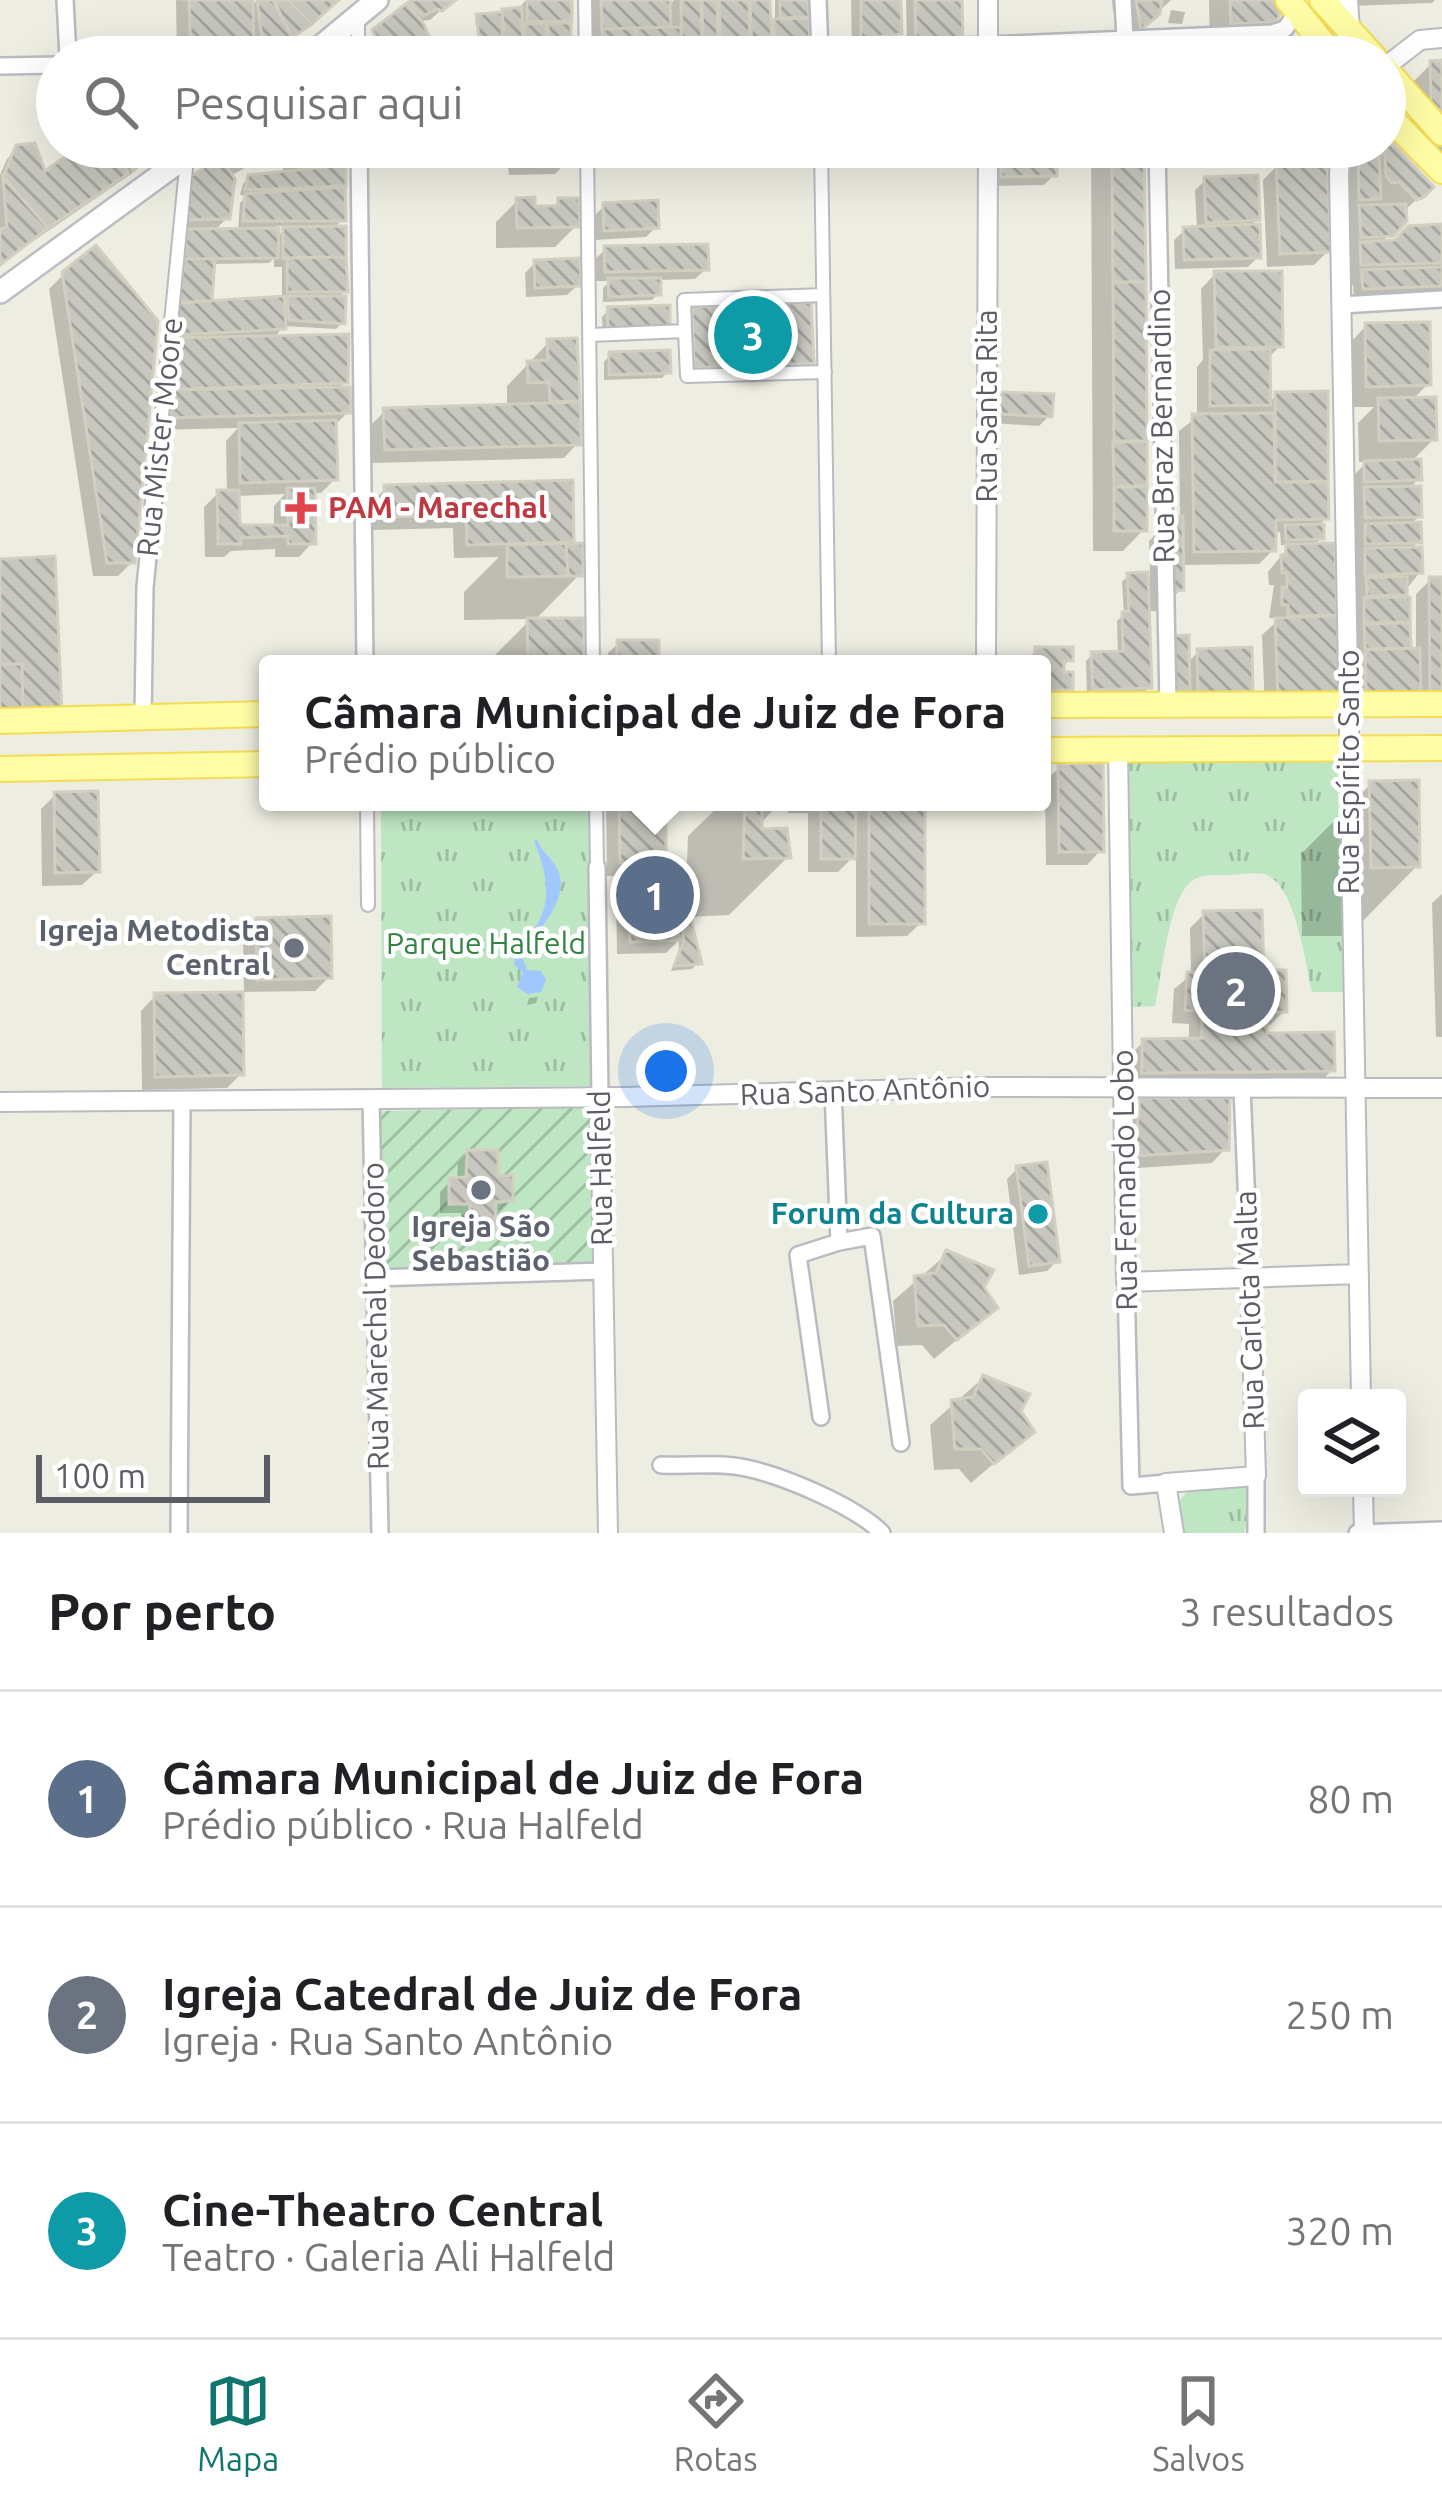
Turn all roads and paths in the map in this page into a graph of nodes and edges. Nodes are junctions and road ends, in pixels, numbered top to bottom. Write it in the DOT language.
graph roads {
  1 [pos="65,0"];
  2 [pos="585,0"];
  3 [pos="818,0"];
  4 [pos="988,0"];
  5 [pos="1123,0"];
  6 [pos="1322,0"];
  7 [pos="1348,0"];
  8 [pos="364,5"];
  9 [pos="1292,6"];
  10 [pos="1349,31"];
  11 [pos="67,36"];
  12 [pos="331,36"];
  13 [pos="360,36"];
  14 [pos="586,36"];
  15 [pos="819,36"];
  16 [pos="988,36"];
  17 [pos="1125,36"];
  18 [pos="1202,36"];
  19 [pos="1317,36"];
  20 [pos="1354,36"];
  21 [pos="1442,38"];
  22 [pos="1406,51"];
  23 [pos="36,65"];
  24 [pos="0,66"];
  25 [pos="1406,92"];
  26 [pos="1442,133"];
  27 [pos="1406,134"];
  28 [pos="171,168"];
  29 [pos="191,168"];
  30 [pos="359,168"];
  31 [pos="587,168"];
  32 [pos="821,168"];
  33 [pos="988,168"];
  34 [pos="1156,168"];
  35 [pos="1340,168"];
  36 [pos="1442,171"];
  37 [pos="0,292"];
  38 [pos="823,295"];
  39 [pos="1442,299"];
  40 [pos="1342,305"];
  41 [pos="685,331"];
  42 [pos="590,335"];
  43 [pos="825,371"];
  44 [pos="155,487"];
  45 [pos="365,655"];
  46 [pos="593,655"];
  47 [pos="829,655"];
  48 [pos="986,655"];
  49 [pos="1349,704"];
  50 [pos="1442,704"];
  51 [pos="1051,705"];
  52 [pos="1168,705"];
  53 [pos="259,714"];
  54 [pos="143,717"];
  55 [pos="0,721"];
  56 [pos="1348,748"];
  57 [pos="1442,748"];
  58 [pos="1051,750"];
  59 [pos="1118,750"];
  60 [pos="259,764"];
  61 [pos="0,769"];
  62 [pos="367,811"];
  63 [pos="596,811"];
  64 [pos="597,867"];
  65 [pos="368,905"];
  66 [pos="1123,1087"];
  67 [pos="1242,1088"];
  68 [pos="1354,1088"];
  69 [pos="1442,1088"];
  70 [pos="833,1091"];
  71 [pos="600,1097"];
  72 [pos="371,1099"];
  73 [pos="182,1101"];
  74 [pos="0,1102"];
  75 [pos="839,1242"];
  76 [pos="603,1271"];
  77 [pos="1359,1274"];
  78 [pos="1250,1276"];
  79 [pos="374,1278"];
  80 [pos="1126,1282"];
  81 [pos="1361,1389"];
  82 [pos="821,1417"];
  83 [pos="902,1443"];
  84 [pos="661,1465"];
  85 [pos="1256,1476"];
  86 [pos="1166,1483"];
  87 [pos="1363,1497"];
  88 [pos="1442,1530"];
  89 [pos="179,1533"];
  90 [pos="380,1533"];
  91 [pos="608,1533"];
  92 [pos="882,1533"];
  93 [pos="1174,1533"];
  94 [pos="1256,1533"];
  95 [pos="1362,1533"];
  1 -- 11 [label="street"];
  2 -- 14 [label="street"];
  3 -- 15 [label="street"];
  4 -- 16 [label="street"];
  5 -- 17 [label="street"];
  6 -- 10 [label="main road"];
  7 -- 10 [label="street"];
  8 -- 12 [label="main road"];
  8 -- 13 [label="street"];
  9 -- 18 [label="street"];
  9 -- 19 [label="main road"];
  10 -- 20 [label="main road"];
  21 -- 22 [label="street"];
  23 -- 24 [label="street"];
  25 -- 26 [label="main road"];
  27 -- 36 [label="main road"];
  28 -- 37 [label="main road"];
  29 -- 44 [label="street, Rua Mister Moore"];
  30 -- 45 [label="street"];
  31 -- 42 [label="street"];
  32 -- 38 [label="street"];
  33 -- 48 [label="street, Rua Santa Rita"];
  34 -- 52 [label="street, Rua Braz Bernardino"];
  35 -- 40 [label="street, Rua Espírito Santo"];
  38 -- 41 [label="street"];
  38 -- 43 [label="street"];
  39 -- 40 [label="street"];
  40 -- 49 [label="street, Rua Espírito Santo"];
  41 -- 42 [label="street"];
  41 -- 43 [label="street"];
  42 -- 46 [label="street"];
  43 -- 47 [label="street"];
  44 -- 54 [label="street, Rua Mister Moore"];
  49 -- 50 [label="main road"];
  49 -- 52 [label="main road"];
  49 -- 56 [label="street, Rua Espírito Santo"];
  51 -- 52 [label="main road"];
  53 -- 54 [label="main road"];
  54 -- 55 [label="main road"];
  56 -- 57 [label="main road"];
  56 -- 59 [label="main road"];
  56 -- 68 [label="street, Rua Espírito Santo"];
  58 -- 59 [label="main road"];
  59 -- 66 [label="street, Rua Fernando Lobo"];
  60 -- 61 [label="main road"];
  62 -- 65 [label="street"];
  63 -- 64 [label="street, Rua Halfeld"];
  64 -- 71 [label="street, Rua Halfeld"];
  66 -- 67 [label="street, Rua Santo Antônio"];
  66 -- 70 [label="street, Rua Santo Antônio"];
  66 -- 80 [label="street, Rua Fernando Lobo"];
  67 -- 68 [label="street, Rua Santo Antônio"];
  67 -- 78 [label="street, Rua Carlota Malta"];
  68 -- 69 [label="street, Rua Santo Antônio"];
  68 -- 77 [label="street, Rua Espírito Santo"];
  70 -- 71 [label="street, Rua Santo Antônio"];
  70 -- 75 [label="street"];
  71 -- 72 [label="street, Rua Santo Antônio"];
  71 -- 76 [label="street, Rua Halfeld"];
  72 -- 73 [label="street, Rua Santo Antônio"];
  72 -- 79 [label="street, Rua Marechal Deodoro"];
  73 -- 74 [label="street, Rua Santo Antônio"];
  73 -- 89 [label="street"];
  75 -- 82 [label="street"];
  75 -- 83 [label="street"];
  76 -- 79 [label="street"];
  76 -- 91 [label="street, Rua Halfeld"];
  77 -- 78 [label="street"];
  77 -- 81 [label="street, Rua Espírito Santo"];
  78 -- 80 [label="street"];
  78 -- 85 [label="street, Rua Carlota Malta"];
  79 -- 90 [label="street, Rua Marechal Deodoro"];
  80 -- 86 [label="street, Rua Fernando Lobo"];
  84 -- 92 [label="street"];
  85 -- 86 [label="street"];
  85 -- 94 [label="street, Rua Carlota Malta"];
  86 -- 93 [label="street"];
  87 -- 95 [label="street"];
  88 -- 95 [label="street"];
}
